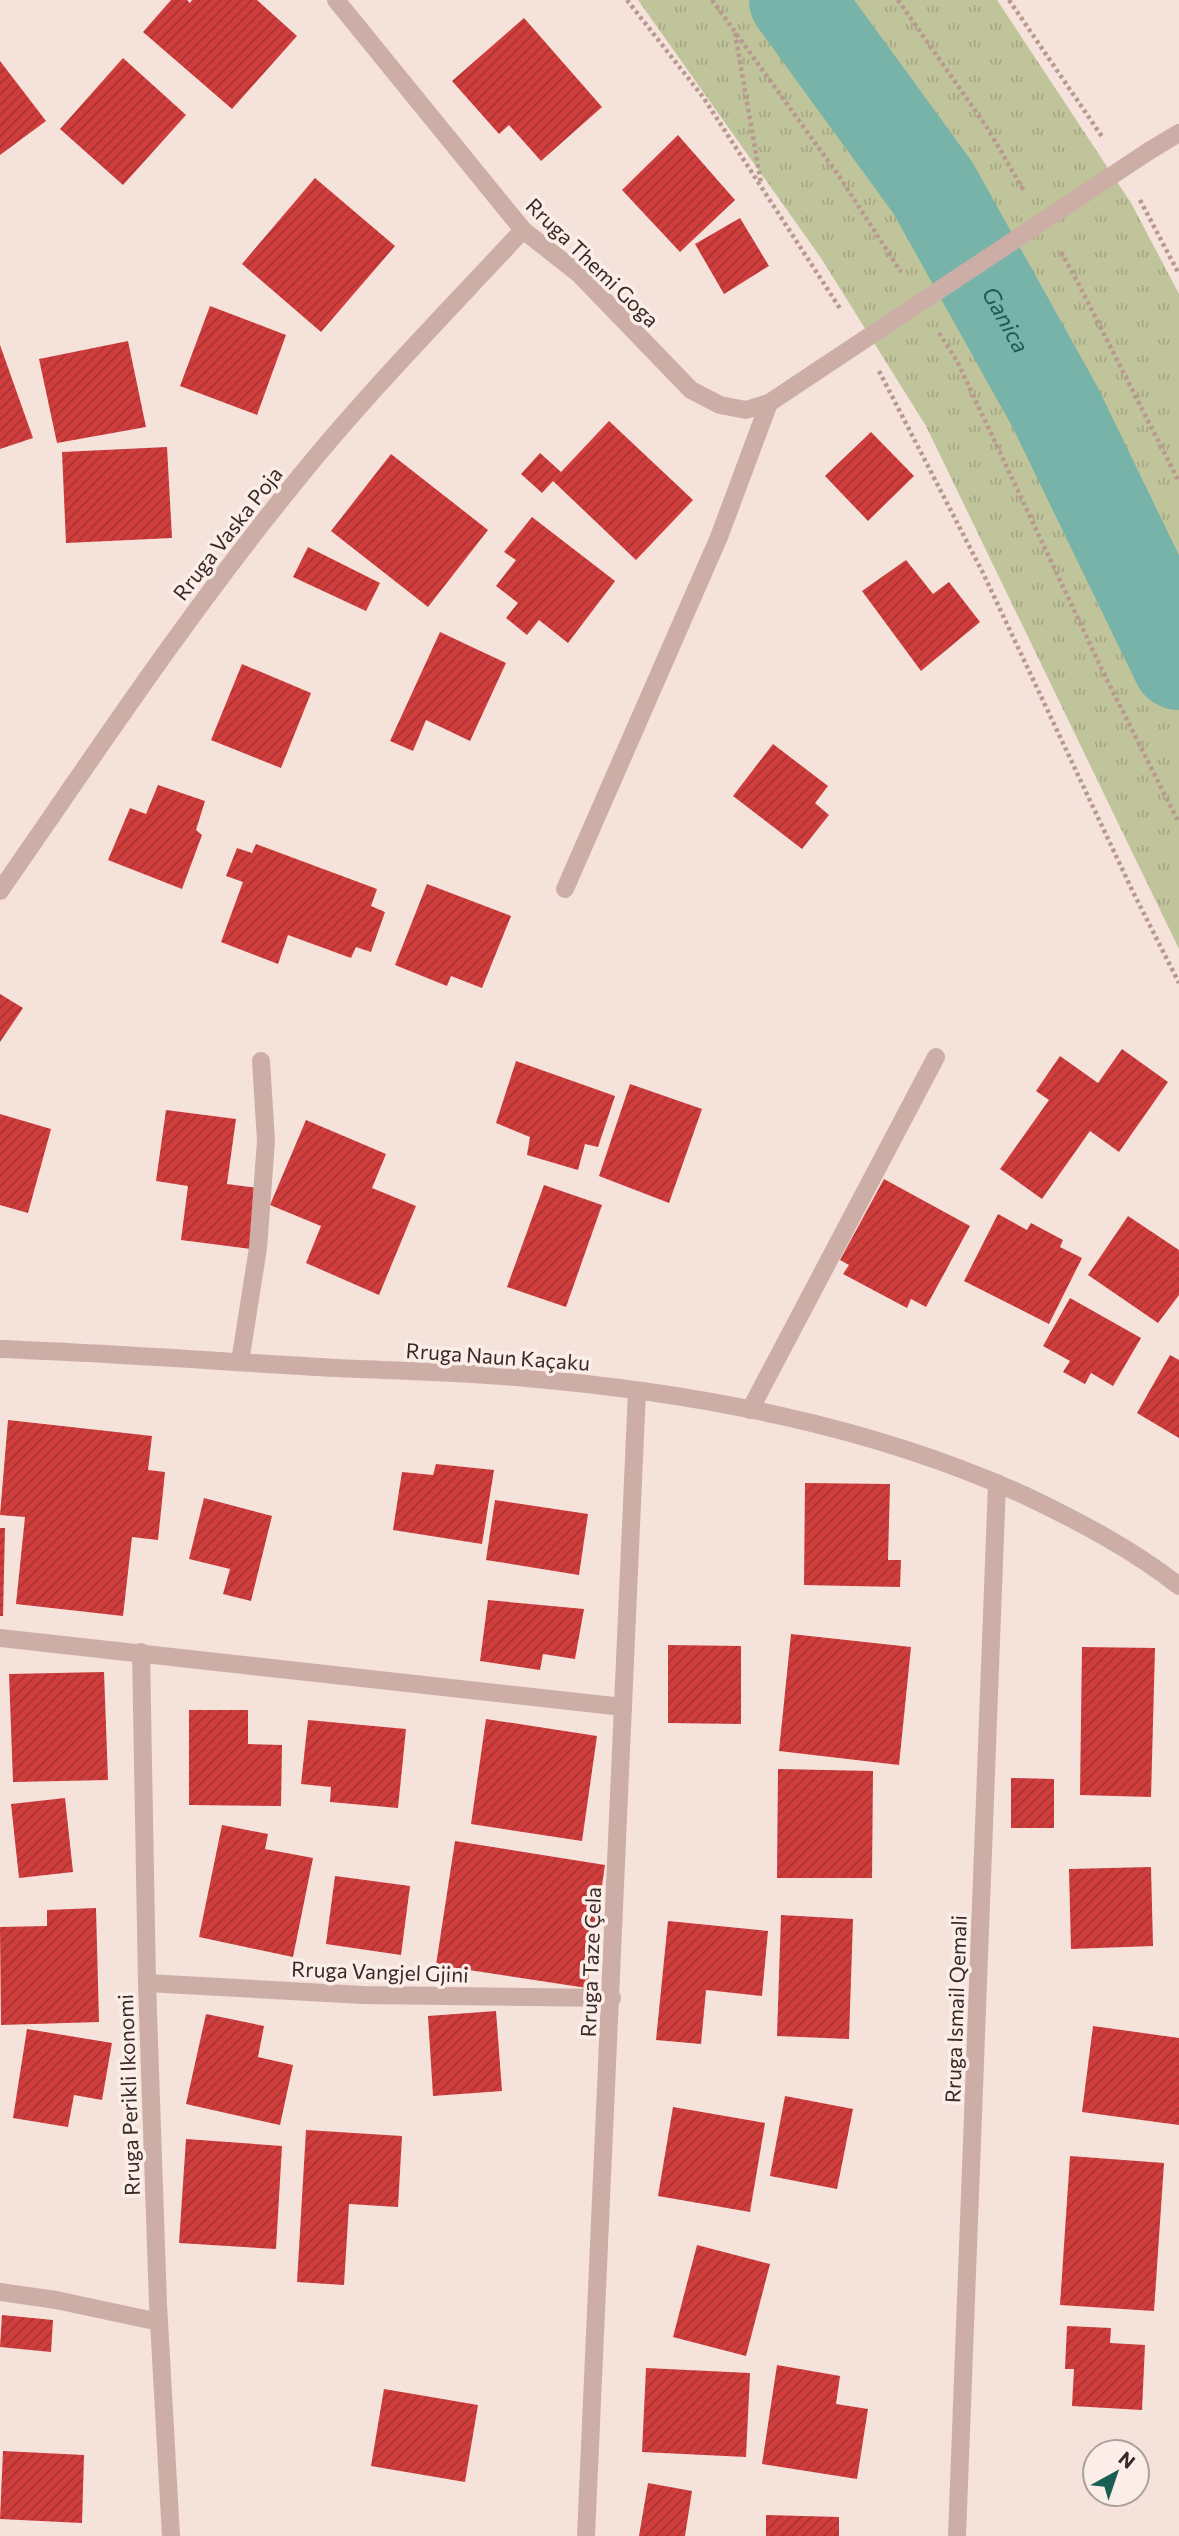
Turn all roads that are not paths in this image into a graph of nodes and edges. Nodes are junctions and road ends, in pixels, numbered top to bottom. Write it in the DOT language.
graph roads {
  1 [pos="336,0"];
  2 [pos="1179,134"];
  3 [pos="523,230"];
  4 [pos="769,403"];
  5 [pos="565,889"];
  6 [pos="0,891"];
  7 [pos="936,1057"];
  8 [pos="261,1061"];
  9 [pos="0,1349"];
  10 [pos="240,1362"];
  11 [pos="637,1391"];
  12 [pos="750,1409"];
  13 [pos="998,1483"];
  14 [pos="1179,1586"];
  15 [pos="0,1637"];
  16 [pos="141,1652"];
  17 [pos="624,1707"];
  18 [pos="147,1983"];
  19 [pos="612,1998"];
  20 [pos="0,2292"];
  21 [pos="159,2322"];
  22 [pos="171,2536"];
  23 [pos="586,2536"];
  24 [pos="957,2536"];
  1 -- 3 [label="street, Rruga Themi Goga"];
  2 -- 4 [label="street, Rruga Themi Goga, bridge"];
  3 -- 4 [label="street, Rruga Themi Goga"];
  3 -- 6 [label="street, Rruga Vaska Poja"];
  4 -- 5 [label="street"];
  7 -- 12 [label="street"];
  8 -- 10 [label="street"];
  9 -- 10 [label="street, Rruga Naun Kaçaku"];
  10 -- 11 [label="street, Rruga Naun Kaçaku"];
  11 -- 12 [label="street, Rruga Naun Kaçaku"];
  11 -- 17 [label="street, Rruga Taze Çela"];
  12 -- 13 [label="street, Rruga Naun Kaçaku"];
  13 -- 14 [label="street, Rruga Naun Kaçaku"];
  13 -- 24 [label="street, Rruga Ismail Qemali"];
  15 -- 16 [label="street"];
  16 -- 17 [label="street"];
  16 -- 18 [label="street, Rruga Perikli Ikonomi"];
  17 -- 19 [label="street, Rruga Taze Çela"];
  18 -- 19 [label="street, Rruga Vangjel Gjini"];
  18 -- 21 [label="street, Rruga Perikli Ikonomi"];
  19 -- 23 [label="street, Rruga Taze Çela"];
  20 -- 21 [label="street"];
  21 -- 22 [label="street, Rruga Perikli Ikonomi"];
}
